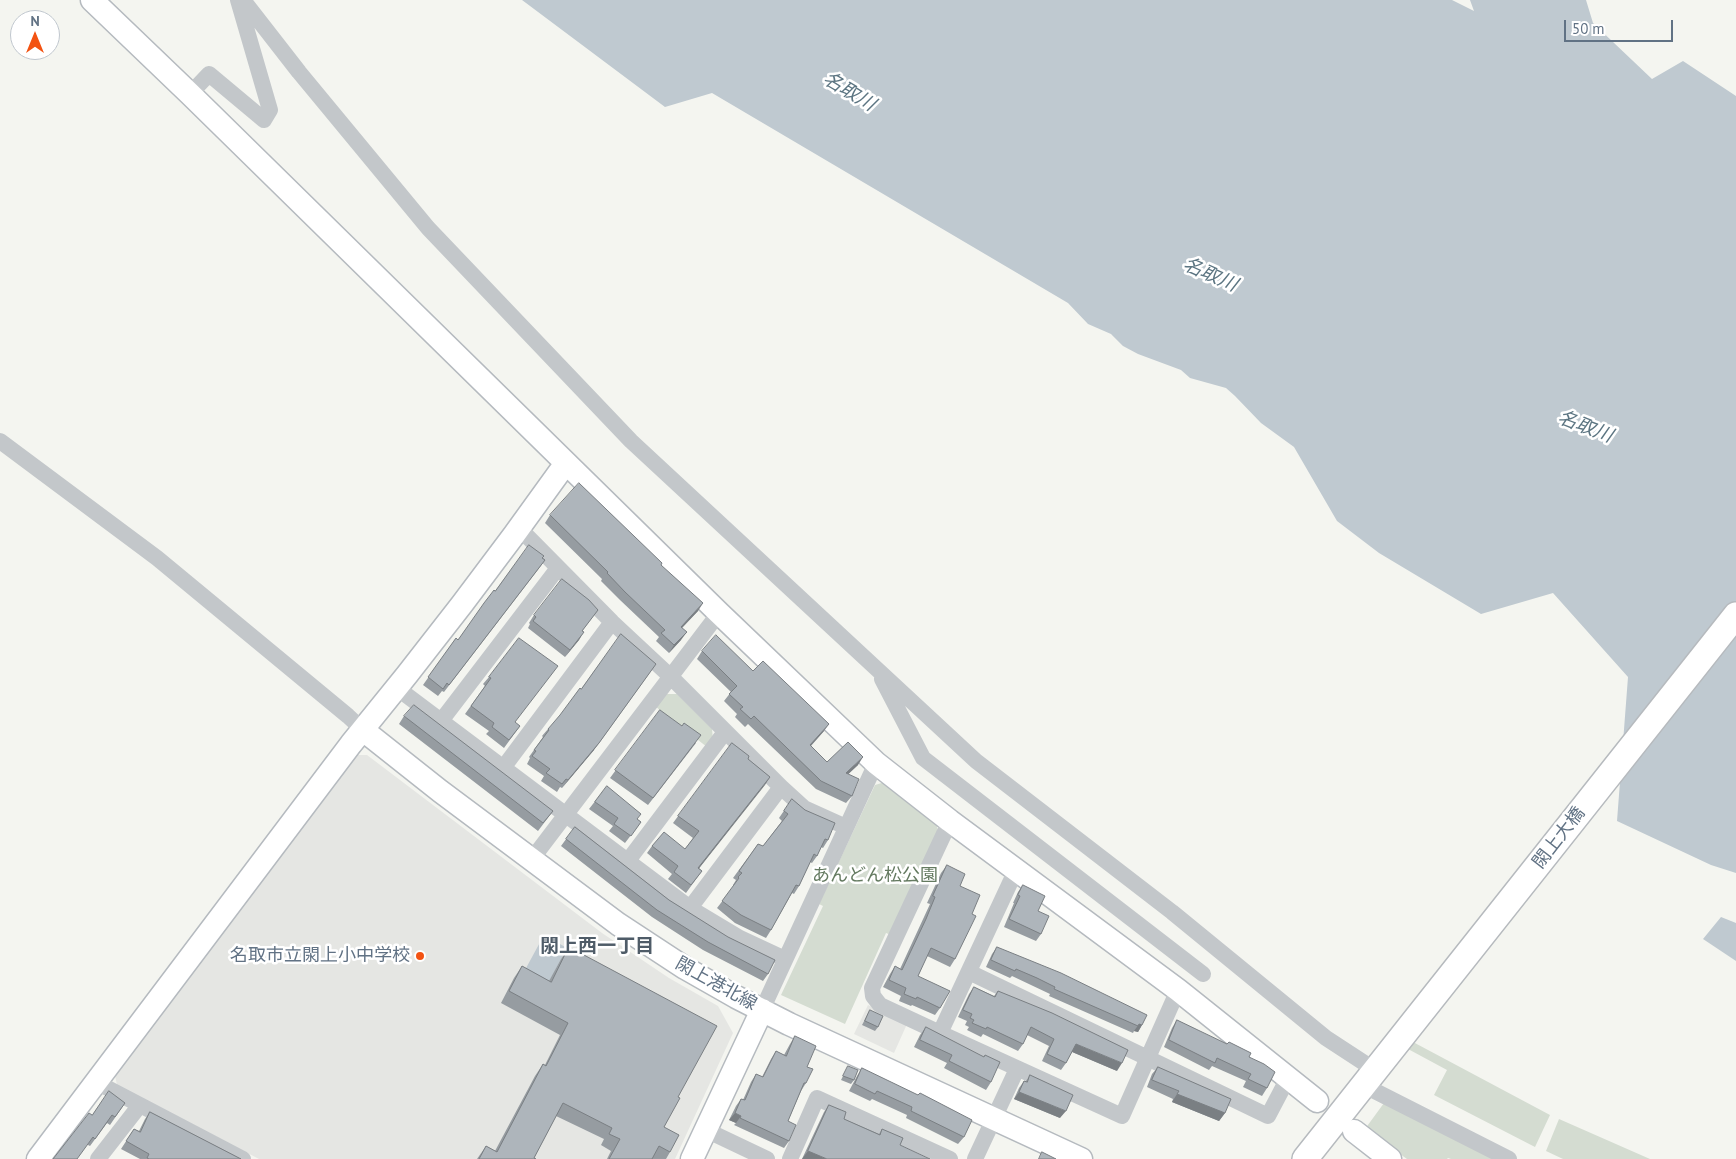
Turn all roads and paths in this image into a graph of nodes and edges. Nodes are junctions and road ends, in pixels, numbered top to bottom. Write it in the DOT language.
graph roads {
  1 [pos="92,0"];
  2 [pos="238,0"];
  3 [pos="243,0"];
  4 [pos="190,94"];
  5 [pos="0,441"];
  6 [pos="566,463"];
  7 [pos="518,528"];
  8 [pos="558,568"];
  9 [pos="719,613"];
  10 [pos="1736,614"];
  11 [pos="612,622"];
  12 [pos="876,668"];
  13 [pos="671,677"];
  14 [pos="397,688"];
  15 [pos="441,721"];
  16 [pos="363,730"];
  17 [pos="725,732"];
  18 [pos="876,763"];
  19 [pos="503,768"];
  20 [pos="781,787"];
  21 [pos="566,814"];
  22 [pos="950,821"];
  23 [pos="846,827"];
  24 [pos="532,859"];
  25 [pos="627,862"];
  26 [pos="1016,870"];
  27 [pos="690,908"];
  28 [pos="785,959"];
  29 [pos="969,972"];
  30 [pos="1203,974"];
  31 [pos="1178,990"];
  32 [pos="762,1010"];
  33 [pos="940,1033"];
  34 [pos="1148,1058"];
  35 [pos="1017,1069"];
  36 [pos="1374,1072"];
  37 [pos="1288,1078"];
  38 [pos="96,1082"];
  39 [pos="1317,1101"];
  40 [pos="140,1106"];
  41 [pos="994,1118"];
  42 [pos="706,1130"];
  43 [pos="1354,1131"];
  44 [pos="38,1159"];
  45 [pos="98,1159"];
  46 [pos="243,1159"];
  47 [pos="692,1159"];
  48 [pos="768,1159"];
  49 [pos="790,1159"];
  50 [pos="950,1159"];
  51 [pos="975,1159"];
  52 [pos="1081,1159"];
  53 [pos="1305,1159"];
  54 [pos="1390,1159"];
  55 [pos="1509,1159"];
  1 -- 4 [label="street"];
  2 -- 4 [label="street"];
  3 -- 12 [label="street"];
  4 -- 6 [label="street"];
  5 -- 16 [label="street"];
  6 -- 7 [label="street"];
  6 -- 9 [label="street"];
  7 -- 8 [label="street"];
  7 -- 14 [label="street"];
  8 -- 11 [label="street"];
  8 -- 15 [label="street"];
  9 -- 13 [label="street"];
  9 -- 18 [label="street"];
  10 -- 36 [label="main road, 閖上大橋"];
  11 -- 13 [label="street"];
  11 -- 19 [label="street"];
  12 -- 30 [label="street"];
  12 -- 36 [label="street"];
  13 -- 17 [label="street"];
  13 -- 21 [label="street"];
  14 -- 15 [label="street"];
  14 -- 16 [label="street"];
  15 -- 19 [label="street"];
  16 -- 24 [label="street, 閖上港北線"];
  16 -- 38 [label="street"];
  17 -- 20 [label="street"];
  17 -- 25 [label="street"];
  18 -- 22 [label="street"];
  18 -- 23 [label="street"];
  19 -- 21 [label="street"];
  20 -- 23 [label="street"];
  20 -- 27 [label="street"];
  21 -- 24 [label="street"];
  21 -- 25 [label="street"];
  22 -- 26 [label="street"];
  22 -- 33 [label="street"];
  23 -- 28 [label="street"];
  24 -- 32 [label="street, 閖上港北線"];
  25 -- 27 [label="street"];
  26 -- 29 [label="street"];
  26 -- 31 [label="street"];
  27 -- 28 [label="street"];
  28 -- 32 [label="street"];
  29 -- 33 [label="street"];
  29 -- 34 [label="street"];
  31 -- 34 [label="street"];
  31 -- 37 [label="street"];
  32 -- 41 [label="street, 閖上港北線"];
  32 -- 42 [label="street"];
  33 -- 35 [label="street"];
  34 -- 35 [label="street"];
  34 -- 37 [label="street"];
  35 -- 41 [label="street"];
  36 -- 53 [label="main road, 閖上大橋"];
  36 -- 55 [label="street"];
  37 -- 39 [label="street"];
  38 -- 40 [label="street"];
  38 -- 44 [label="street"];
  40 -- 45 [label="street"];
  40 -- 46 [label="street"];
  41 -- 51 [label="street"];
  41 -- 52 [label="street, 閖上港北線"];
  42 -- 47 [label="street"];
  42 -- 48 [label="street"];
  43 -- 54 [label="street"];
  49 -- 50 [label="street"];
}
